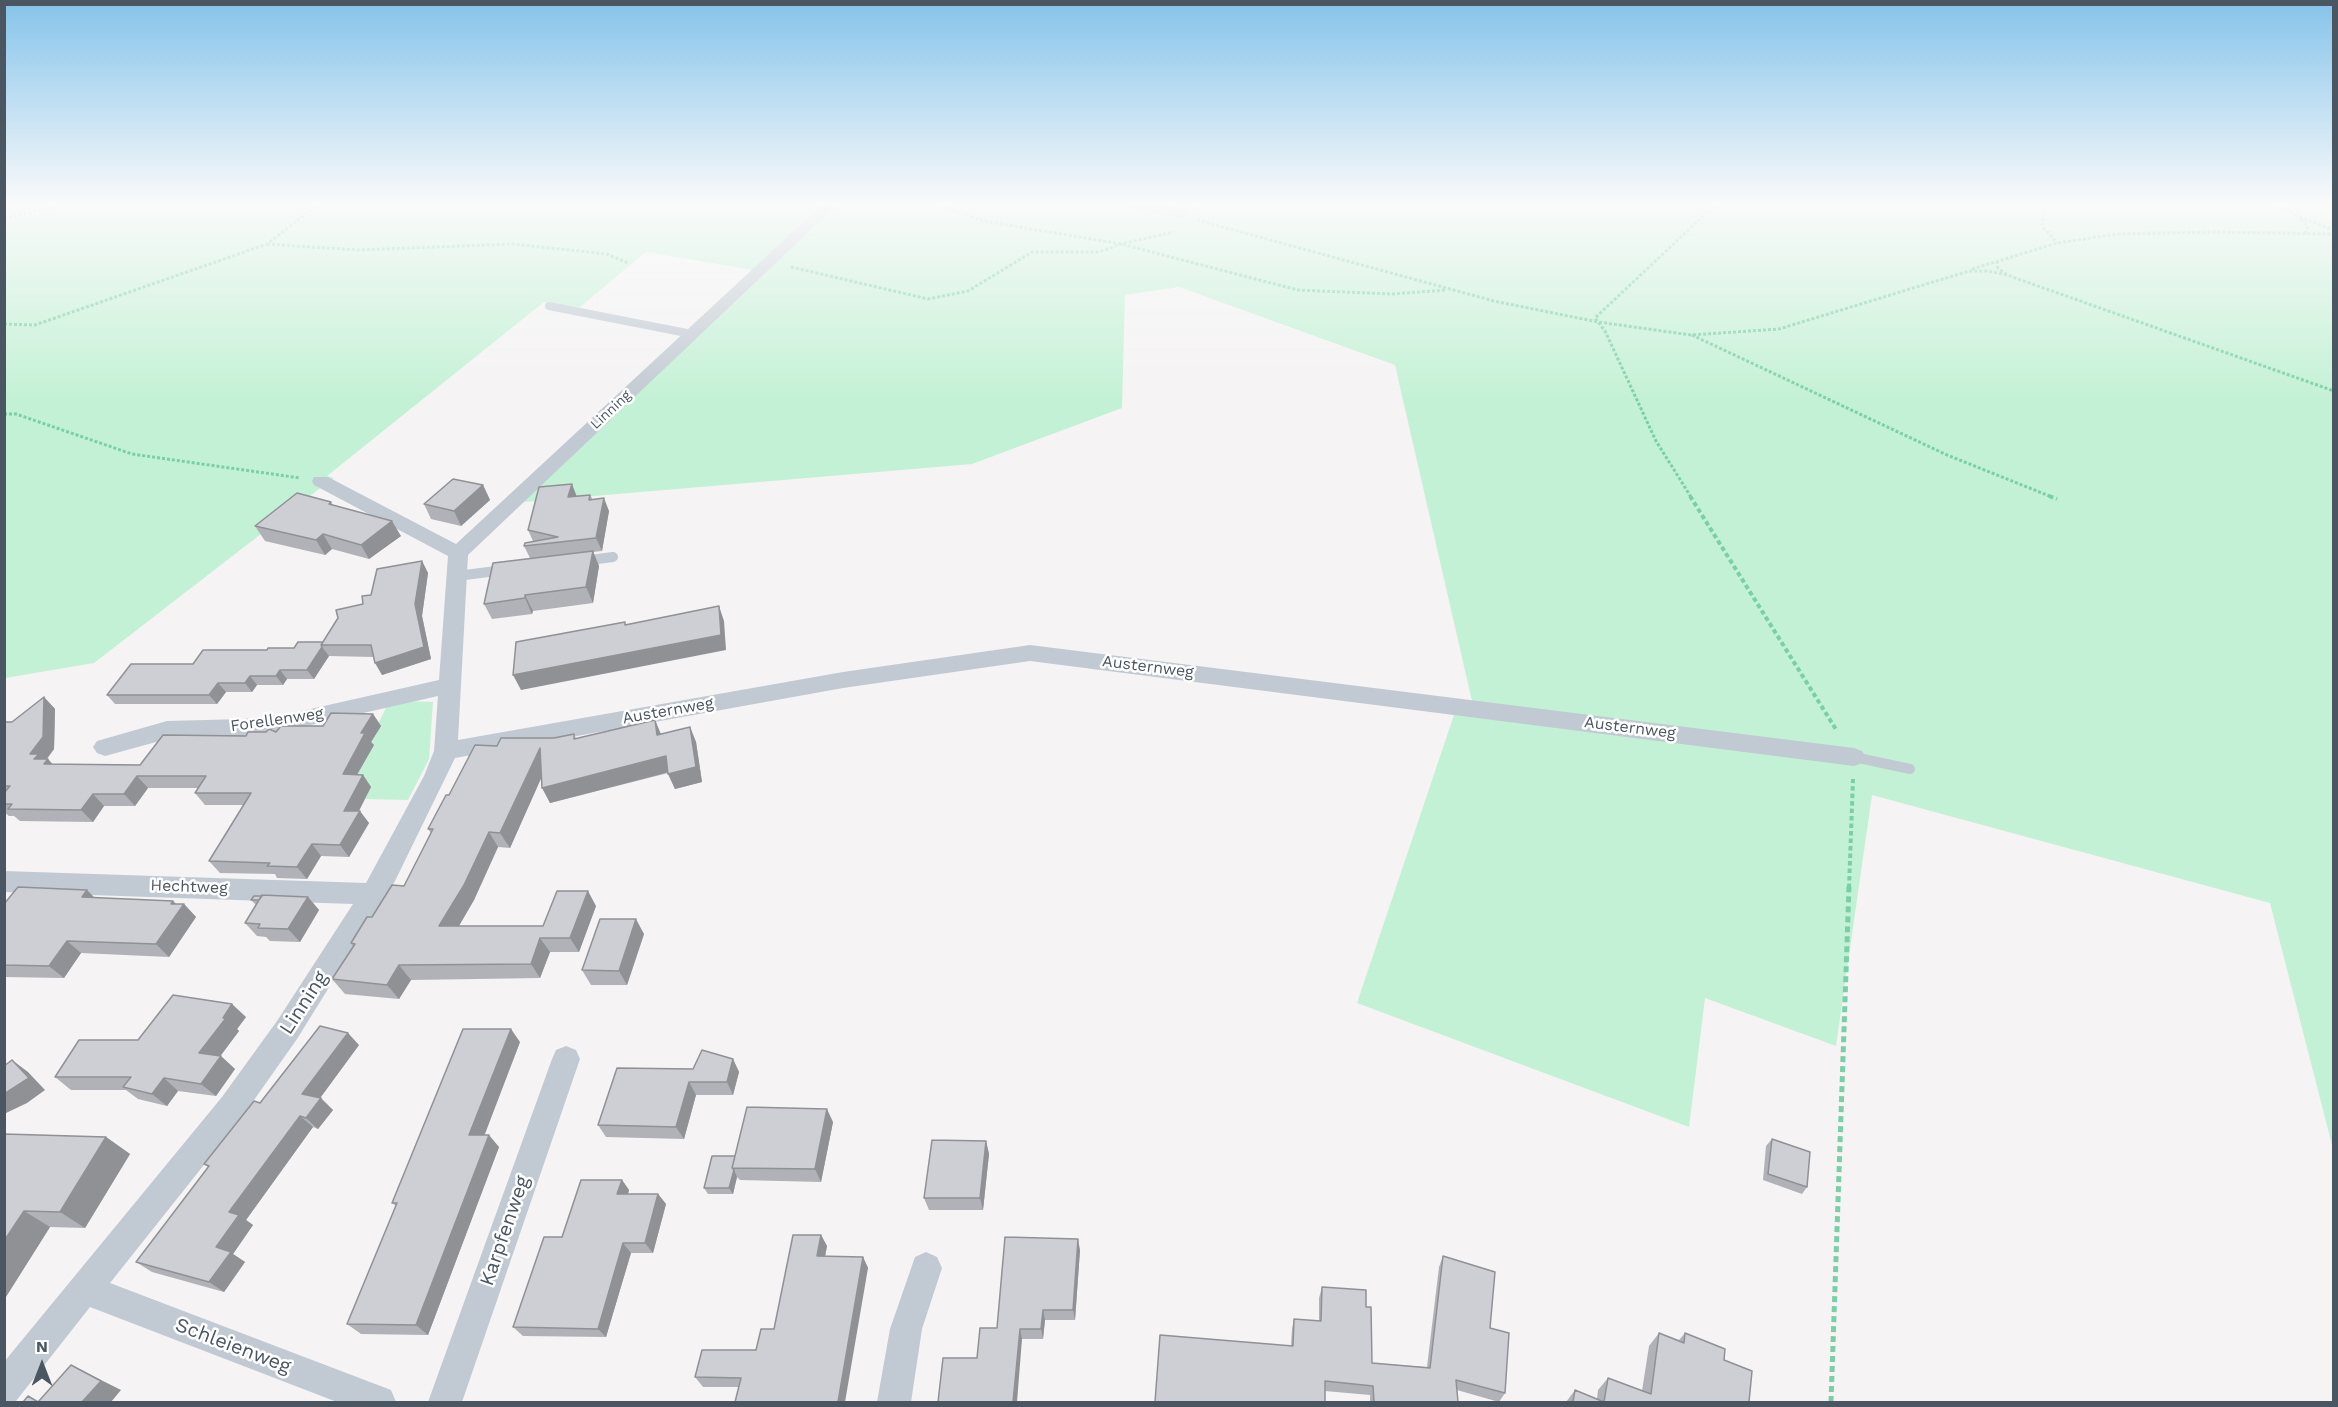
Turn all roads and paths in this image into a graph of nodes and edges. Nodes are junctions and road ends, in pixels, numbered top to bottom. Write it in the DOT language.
graph roads {
  1 [pos="196,269"];
  2 [pos="762,269"];
  3 [pos="799,269"];
  4 [pos="1005,269"];
  5 [pos="1218,269"];
  6 [pos="1372,269"];
  7 [pos="1647,269"];
  8 [pos="1976,269"];
  9 [pos="1999,269"];
  10 [pos="1969,271"];
  11 [pos="2007,275"];
  12 [pos="1451,290"];
  13 [pos="549,306"];
  14 [pos="1598,322"];
  15 [pos="4,324"];
  16 [pos="692,334"];
  17 [pos="1691,335"];
  18 [pos="2334,391"];
  19 [pos="4,414"];
  20 [pos="321,481"];
  21 [pos="2057,499"];
  22 [pos="613,557"];
  23 [pos="572,562"];
  24 [pos="457,565"];
  25 [pos="510,570"];
  26 [pos="449,686"];
  27 [pos="105,747"];
  28 [pos="446,751"];
  29 [pos="1854,757"];
  30 [pos="1910,769"];
  31 [pos="4,882"];
  32 [pos="374,894"];
  33 [pos="566,1059"];
  34 [pos="926,1268"];
  35 [pos="87,1290"];
  36 [pos="4,1389"];
  37 [pos="377,1402"];
  38 [pos="445,1402"];
  39 [pos="894,1402"];
  40 [pos="1831,1402"];
  1 -- 15 [label="path"];
  2 -- 16 [label="street, Linning"];
  3 -- 4 [label="path"];
  5 -- 12 [label="path"];
  6 -- 12 [label="path"];
  7 -- 14 [label="path"];
  8 -- 10 [label="path"];
  9 -- 11 [label="path"];
  10 -- 11 [label="path"];
  10 -- 17 [label="path"];
  11 -- 18 [label="path"];
  12 -- 14 [label="path"];
  13 -- 16 [label="lane"];
  14 -- 17 [label="path"];
  14 -- 29 [label="path"];
  16 -- 24 [label="street, Linning"];
  17 -- 21 [label="path"];
  19 -- 20 [label="path"];
  20 -- 24 [label="street"];
  22 -- 23 [label="lane"];
  24 -- 25 [label="lane"];
  24 -- 26 [label="street, Linning"];
  26 -- 27 [label="street, Forellenweg"];
  26 -- 28 [label="street, Linning"];
  28 -- 29 [label="street, Austernweg"];
  28 -- 32 [label="street, Linning"];
  29 -- 30 [label="lane"];
  29 -- 40 [label="path"];
  31 -- 32 [label="street, Hechtweg"];
  32 -- 35 [label="street, Linning"];
  33 -- 38 [label="street, Karpfenweg"];
  34 -- 39 [label="street"];
  35 -- 36 [label="street, Linning"];
  35 -- 37 [label="street, Schleienweg"];
}
